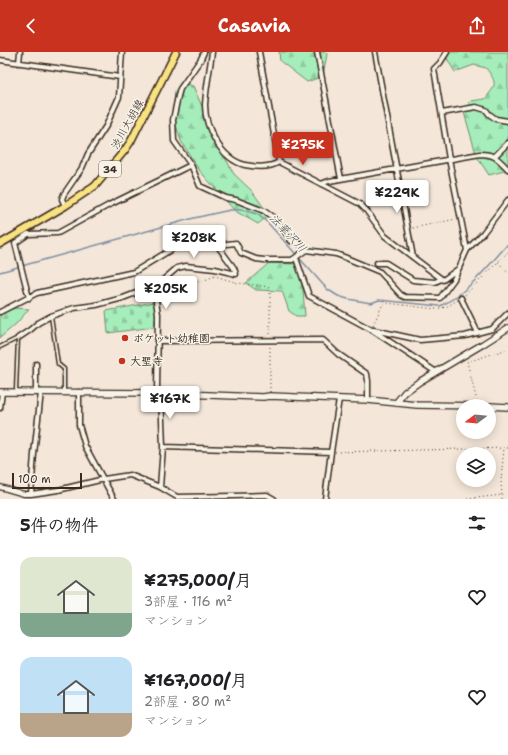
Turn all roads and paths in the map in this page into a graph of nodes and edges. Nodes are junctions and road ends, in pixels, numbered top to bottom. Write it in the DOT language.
graph roads {
  1 [pos="20,52"];
  2 [pos="122,52"];
  3 [pos="176,52"];
  4 [pos="204,52"];
  5 [pos="212,52"];
  6 [pos="259,52"];
  7 [pos="317,52"];
  8 [pos="375,52"];
  9 [pos="445,53"];
  10 [pos="0,60"];
  11 [pos="19,63"];
  12 [pos="120,77"];
  13 [pos="442,113"];
  14 [pos="508,121"];
  15 [pos="508,143"];
  16 [pos="495,156"];
  17 [pos="449,159"];
  18 [pos="279,162"];
  19 [pos="191,166"];
  20 [pos="397,169"];
  21 [pos="508,169"];
  22 [pos="341,179"];
  23 [pos="321,184"];
  24 [pos="508,200"];
  25 [pos="65,206"];
  26 [pos="460,218"];
  27 [pos="408,229"];
  28 [pos="27,232"];
  29 [pos="0,244"];
  30 [pos="217,245"];
  31 [pos="306,250"];
  32 [pos="467,250"];
  33 [pos="413,257"];
  34 [pos="296,258"];
  35 [pos="498,262"];
  36 [pos="377,263"];
  37 [pos="460,267"];
  38 [pos="508,273"];
  39 [pos="441,279"];
  40 [pos="162,280"];
  41 [pos="163,289"];
  42 [pos="29,298"];
  43 [pos="460,298"];
  44 [pos="0,312"];
  45 [pos="508,313"];
  46 [pos="50,316"];
  47 [pos="508,328"];
  48 [pos="372,330"];
  49 [pos="478,333"];
  50 [pos="18,338"];
  51 [pos="157,341"];
  52 [pos="0,347"];
  53 [pos="508,349"];
  54 [pos="36,364"];
  55 [pos="436,372"];
  56 [pos="1,392"];
  57 [pos="16,392"];
  58 [pos="38,392"];
  59 [pos="64,392"];
  60 [pos="79,392"];
  61 [pos="159,393"];
  62 [pos="270,396"];
  63 [pos="339,399"];
  64 [pos="477,399"];
  65 [pos="368,400"];
  66 [pos="396,403"];
  67 [pos="456,406"];
  68 [pos="496,406"];
  69 [pos="508,407"];
  70 [pos="0,408"];
  71 [pos="163,447"];
  72 [pos="504,448"];
  73 [pos="508,448"];
  74 [pos="331,452"];
  75 [pos="104,479"];
  76 [pos="0,487"];
  77 [pos="160,488"];
  78 [pos="31,494"];
  79 [pos="502,495"];
  80 [pos="233,498"];
  81 [pos="114,499"];
  82 [pos="274,499"];
  83 [pos="325,499"];
  84 [pos="467,499"];
  85 [pos="502,499"];
  1 -- 11 [label="street"];
  2 -- 12 [label="street"];
  3 -- 25 [label="main road, 渋川大胡線 / 34"];
  4 -- 19 [label="street"];
  5 -- 18 [label="street"];
  6 -- 18 [label="street"];
  7 -- 22 [label="street"];
  8 -- 20 [label="street"];
  9 -- 13 [label="street"];
  10 -- 11 [label="street"];
  11 -- 12 [label="street"];
  12 -- 25 [label="street"];
  13 -- 14 [label="street"];
  13 -- 17 [label="street"];
  15 -- 16 [label="street"];
  16 -- 17 [label="street"];
  16 -- 21 [label="street"];
  17 -- 20 [label="street"];
  17 -- 26 [label="street"];
  18 -- 23 [label="street"];
  19 -- 28 [label="street"];
  19 -- 31 [label="street"];
  20 -- 22 [label="street"];
  20 -- 27 [label="street"];
  22 -- 23 [label="street"];
  23 -- 33 [label="street"];
  24 -- 32 [label="street"];
  25 -- 28 [label="main road, 渋川大胡線 / 34"];
  26 -- 27 [label="path"];
  26 -- 32 [label="street"];
  27 -- 33 [label="street"];
  28 -- 29 [label="main road, 渋川大胡線 / 34"];
  28 -- 42 [label="street"];
  30 -- 34 [label="street"];
  30 -- 40 [label="street"];
  30 -- 42 [label="street"];
  31 -- 34 [label="street"];
  31 -- 37 [label="street"];
  32 -- 37 [label="street"];
  33 -- 39 [label="street"];
  34 -- 48 [label="street"];
  35 -- 38 [label="path"];
  36 -- 39 [label="street"];
  37 -- 39 [label="street"];
  40 -- 41 [label="street"];
  40 -- 46 [label="street"];
  41 -- 51 [label="street"];
  41 -- 62 [label="path"];
  42 -- 44 [label="street"];
  43 -- 49 [label="street"];
  45 -- 49 [label="street"];
  46 -- 50 [label="street"];
  46 -- 59 [label="lane"];
  47 -- 55 [label="street"];
  48 -- 49 [label="street"];
  48 -- 55 [label="street"];
  50 -- 52 [label="lane"];
  50 -- 57 [label="lane"];
  51 -- 61 [label="street"];
  51 -- 65 [label="street"];
  53 -- 64 [label="path"];
  54 -- 58 [label="street"];
  55 -- 66 [label="street"];
  56 -- 57 [label="street"];
  56 -- 70 [label="street"];
  57 -- 58 [label="street"];
  58 -- 59 [label="street"];
  58 -- 78 [label="street"];
  59 -- 60 [label="street"];
  60 -- 61 [label="street"];
  60 -- 75 [label="street"];
  61 -- 62 [label="street"];
  61 -- 71 [label="street"];
  62 -- 63 [label="street"];
  63 -- 65 [label="street"];
  63 -- 74 [label="street"];
  65 -- 66 [label="street"];
  66 -- 67 [label="street"];
  68 -- 69 [label="street"];
  71 -- 74 [label="street"];
  71 -- 77 [label="street"];
  72 -- 73 [label="path"];
  72 -- 74 [label="path"];
  72 -- 79 [label="path"];
  74 -- 83 [label="street"];
  75 -- 77 [label="street"];
  75 -- 78 [label="street"];
  75 -- 81 [label="street"];
  76 -- 78 [label="street"];
  77 -- 80 [label="street"];
  79 -- 84 [label="path"];
  79 -- 85 [label="path"];
  80 -- 82 [label="street"];
}
